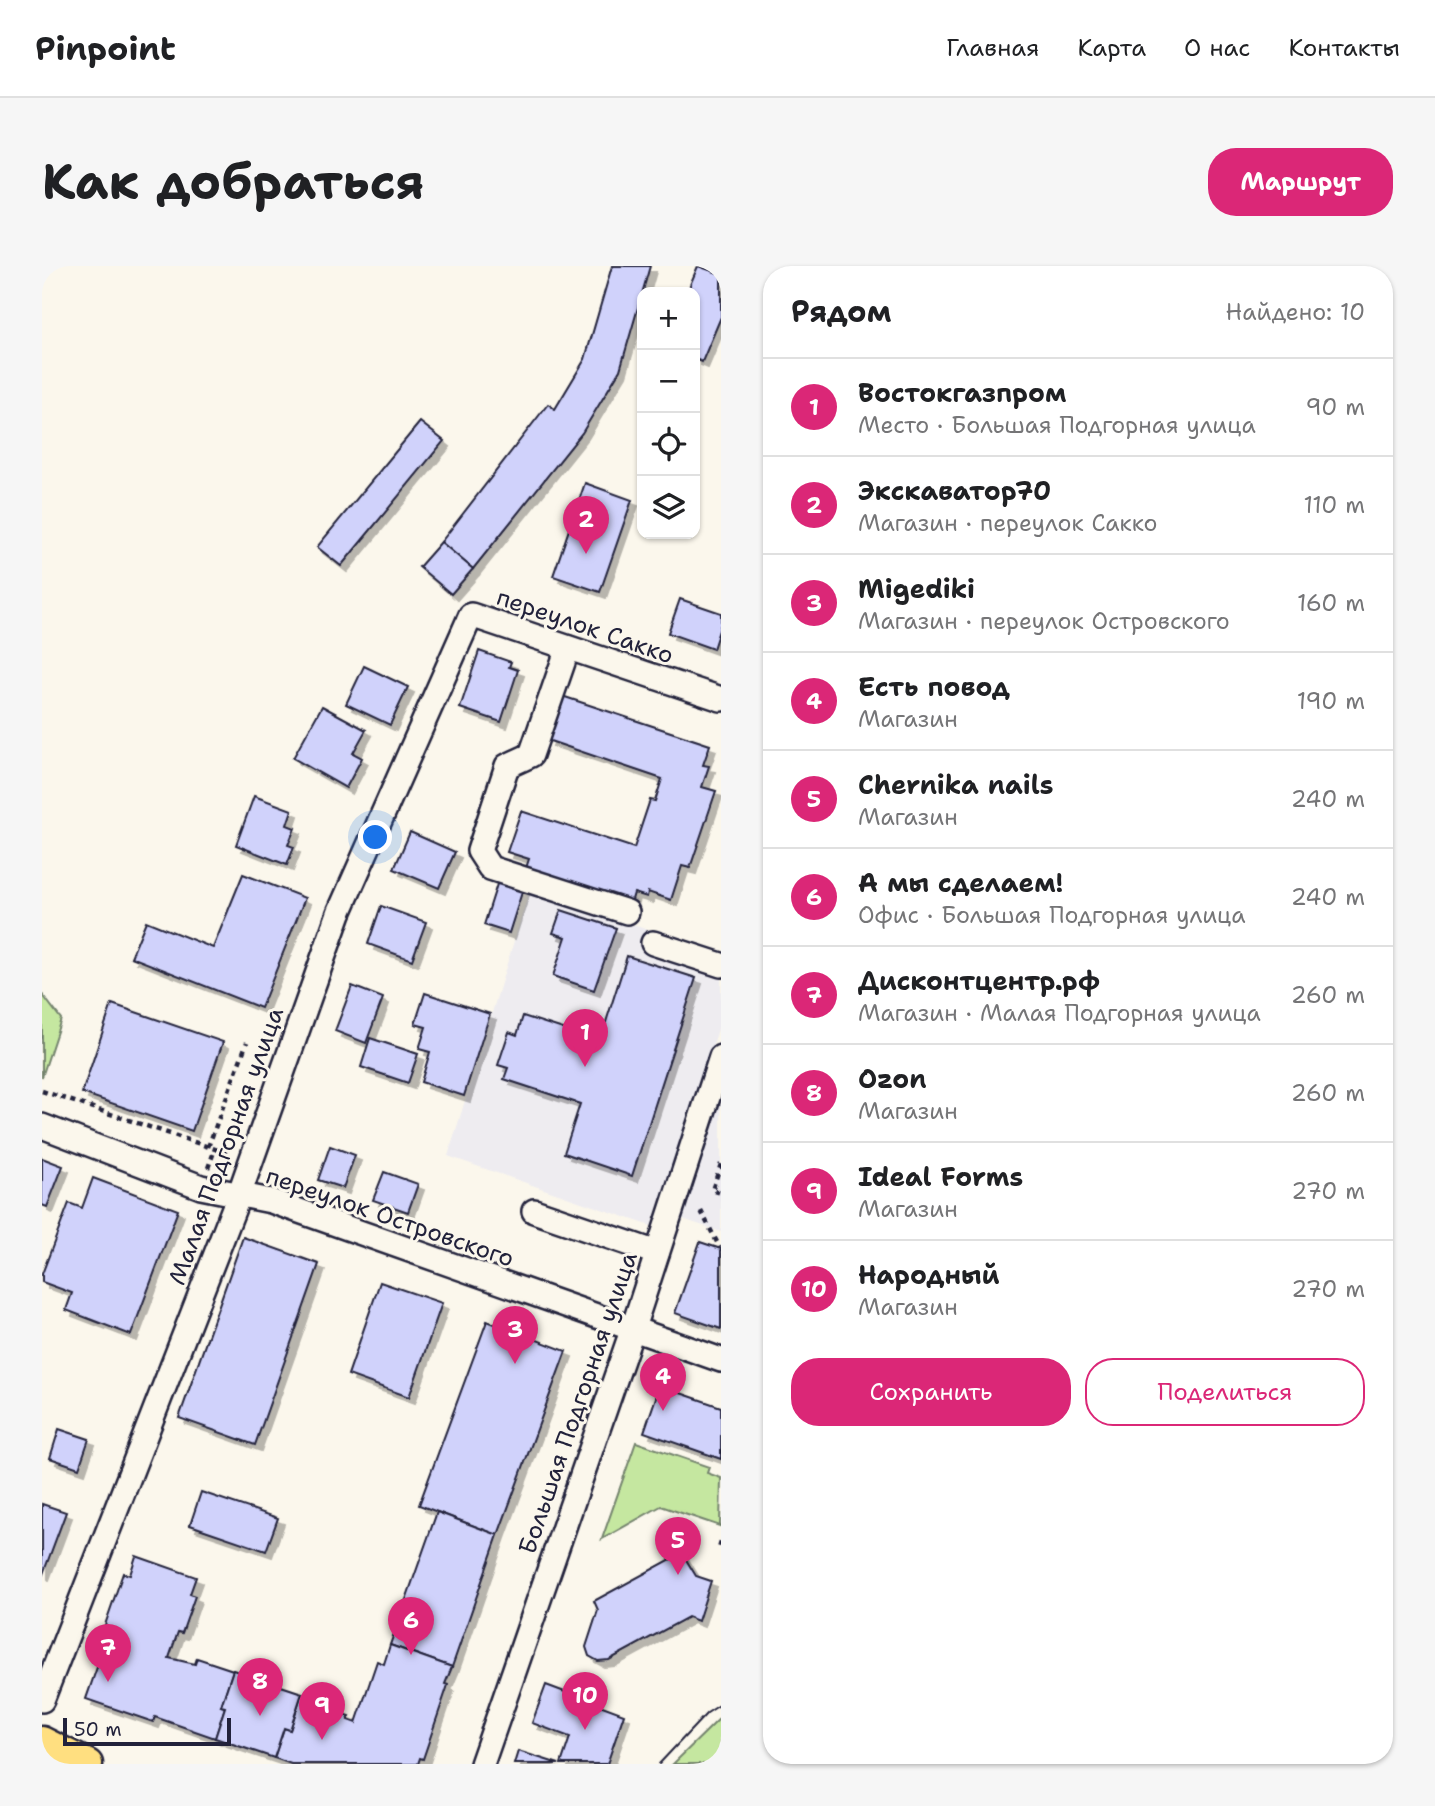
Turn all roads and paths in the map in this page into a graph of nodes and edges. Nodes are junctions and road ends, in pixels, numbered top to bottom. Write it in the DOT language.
graph roads {
  1 [pos="471,615"];
  2 [pos="568,648"];
  3 [pos="721,699"];
  4 [pos="627,912"];
  5 [pos="653,943"];
  6 [pos="721,965"];
  7 [pos="247,1042"];
  8 [pos="721,1057"];
  9 [pos="42,1091"];
  10 [pos="42,1126"];
  11 [pos="208,1147"];
  12 [pos="251,1161"];
  13 [pos="721,1164"];
  14 [pos="721,1193"];
  15 [pos="239,1195"];
  16 [pos="534,1211"];
  17 [pos="701,1211"];
  18 [pos="720,1248"];
  19 [pos="657,1253"];
  20 [pos="633,1328"];
  21 [pos="721,1360"];
  22 [pos="42,1700"];
  23 [pos="42,1741"];
  24 [pos="88,1764"];
  25 [pos="482,1764"];
  1 -- 2 [label="street, переулок Сакко"];
  1 -- 12 [label="street, Малая Подгорная улица"];
  2 -- 3 [label="street, переулок Сакко"];
  2 -- 4 [label="street"];
  5 -- 6 [label="street"];
  7 -- 11 [label="path"];
  8 -- 19 [label="street, Большая Подгорная улица"];
  9 -- 11 [label="path"];
  10 -- 15 [label="street, переулок Островского"];
  11 -- 12 [label="path"];
  12 -- 15 [label="street, Малая Подгорная улица"];
  13 -- 14 [label="path"];
  15 -- 20 [label="street, переулок Островского"];
  15 -- 22 [label="street, Малая Подгорная улица"];
  16 -- 19 [label="street"];
  17 -- 18 [label="path"];
  19 -- 20 [label="street, Большая Подгорная улица"];
  20 -- 21 [label="street, переулок Островского"];
  20 -- 25 [label="street, Большая Подгорная улица"];
  23 -- 24 [label="main road"];
}
